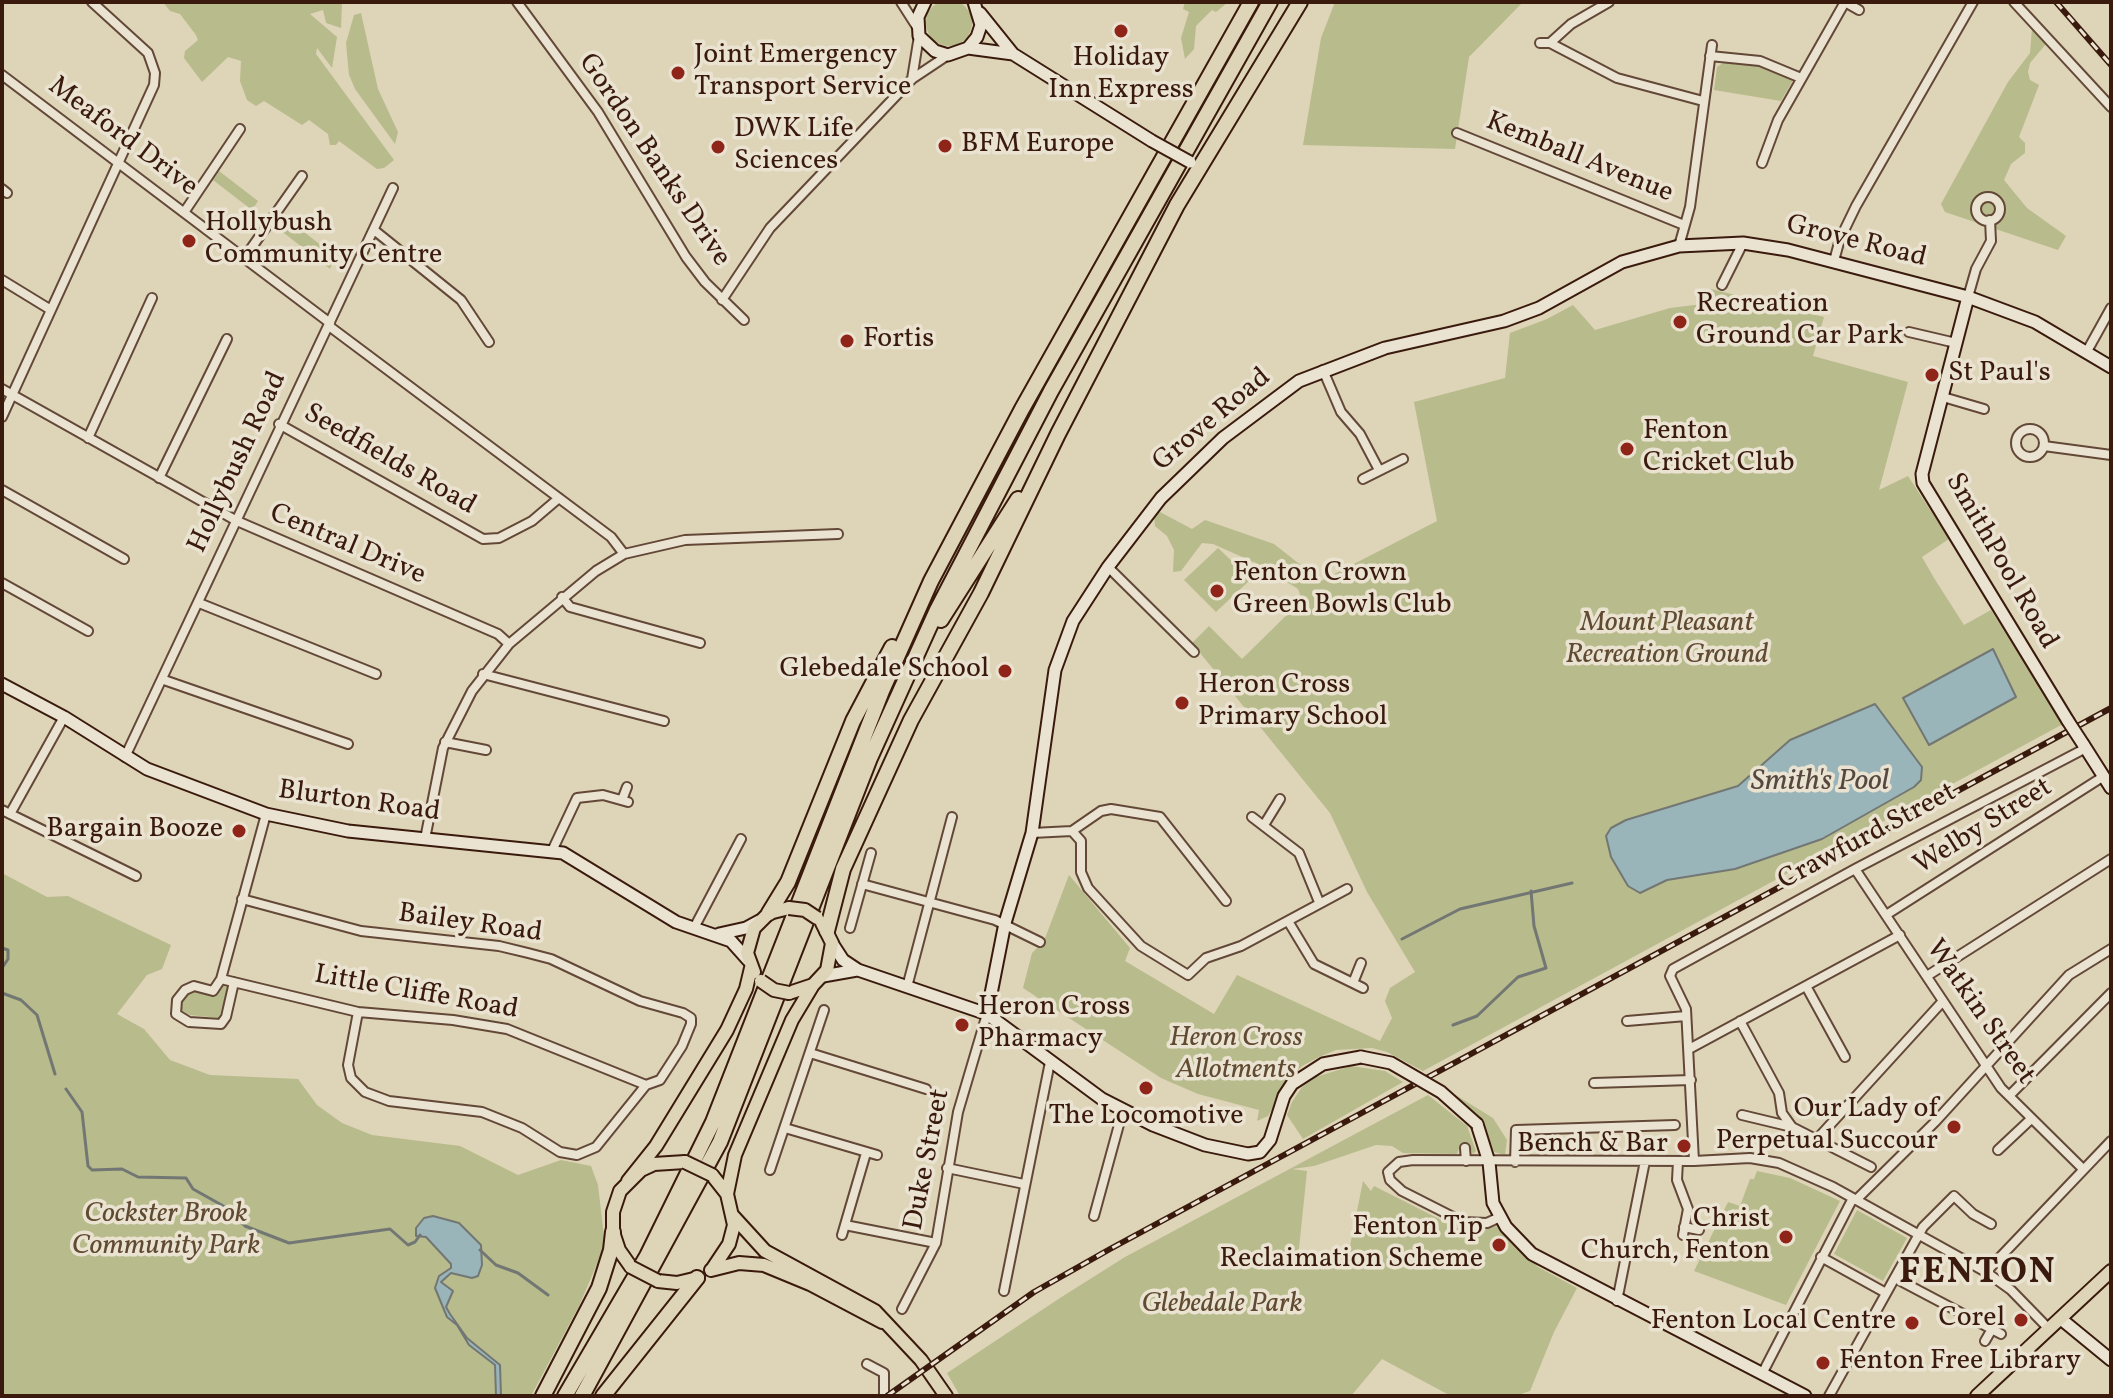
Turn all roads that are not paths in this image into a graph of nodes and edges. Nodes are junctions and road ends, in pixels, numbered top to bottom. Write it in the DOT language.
graph roads {
  1 [pos="92,2"];
  2 [pos="517,2"];
  3 [pos="901,2"];
  4 [pos="925,2"];
  5 [pos="1243,2"];
  6 [pos="1251,2"];
  7 [pos="1270,2"];
  8 [pos="1300,2"];
  9 [pos="1609,2"];
  10 [pos="1845,2"];
  11 [pos="1973,2"];
  12 [pos="2014,2"];
  13 [pos="977,8"];
  14 [pos="1859,10"];
  15 [pos="918,32"];
  16 [pos="1540,43"];
  17 [pos="1550,43"];
  18 [pos="1712,45"];
  19 [pos="968,48"];
  20 [pos="1013,54"];
  21 [pos="948,55"];
  22 [pos="1710,56"];
  23 [pos="1218,60"];
  24 [pos="2,75"];
  25 [pos="1801,78"];
  26 [pos="912,79"];
  27 [pos="1703,101"];
  28 [pos="2111,107"];
  29 [pos="240,129"];
  30 [pos="1457,133"];
  31 [pos="1196,161"];
  32 [pos="1762,163"];
  33 [pos="119,164"];
  34 [pos="302,176"];
  35 [pos="393,188"];
  36 [pos="185,211"];
  37 [pos="1990,220"];
  38 [pos="1684,225"];
  39 [pos="374,230"];
  40 [pos="1743,243"];
  41 [pos="1679,246"];
  42 [pos="245,257"];
  43 [pos="1834,261"];
  44 [pos="2,280"];
  45 [pos="1722,285"];
  46 [pos="1968,297"];
  47 [pos="152,298"];
  48 [pos="722,300"];
  49 [pos="2111,308"];
  50 [pos="51,310"];
  51 [pos="744,320"];
  52 [pos="330,324"];
  53 [pos="1909,332"];
  54 [pos="227,339"];
  55 [pos="489,342"];
  56 [pos="1956,343"];
  57 [pos="2086,353"];
  58 [pos="2111,367"];
  59 [pos="1323,370"];
  60 [pos="2,389"];
  61 [pos="12,395"];
  62 [pos="1943,397"];
  63 [pos="1984,409"];
  64 [pos="2,417"];
  65 [pos="279,424"];
  66 [pos="1058,434"];
  67 [pos="88,438"];
  68 [pos="2044,446"];
  69 [pos="2111,455"];
  70 [pos="1403,459"];
  71 [pos="1379,470"];
  72 [pos="159,478"];
  73 [pos="1363,479"];
  74 [pos="2,490"];
  75 [pos="559,498"];
  76 [pos="237,521"];
  77 [pos="838,534"];
  78 [pos="624,554"];
  79 [pos="124,559"];
  80 [pos="1108,567"];
  81 [pos="931,581"];
  82 [pos="2,583"];
  83 [pos="562,597"];
  84 [pos="199,603"];
  85 [pos="88,631"];
  86 [pos="700,643"];
  87 [pos="509,644"];
  88 [pos="1194,652"];
  89 [pos="376,674"];
  90 [pos="483,674"];
  91 [pos="164,680"];
  92 [pos="2,684"];
  93 [pos="64,717"];
  94 [pos="664,721"];
  95 [pos="445,742"];
  96 [pos="348,744"];
  97 [pos="2085,746"];
  98 [pos="486,750"];
  99 [pos="125,757"];
  100 [pos="870,758"];
  101 [pos="2104,776"];
  102 [pos="627,787"];
  103 [pos="2111,788"];
  104 [pos="1280,799"];
  105 [pos="6,812"];
  106 [pos="266,814"];
  107 [pos="952,817"];
  108 [pos="1252,817"];
  109 [pos="1264,825"];
  110 [pos="1072,831"];
  111 [pos="1032,833"];
  112 [pos="425,839"];
  113 [pos="741,839"];
  114 [pos="552,851"];
  115 [pos="871,853"];
  116 [pos="2111,859"];
  117 [pos="1855,869"];
  118 [pos="136,876"];
  119 [pos="862,884"];
  120 [pos="1347,889"];
  121 [pos="242,899"];
  122 [pos="1226,901"];
  123 [pos="1319,902"];
  124 [pos="929,903"];
  125 [pos="1886,915"];
  126 [pos="764,917"];
  127 [pos="1000,921"];
  128 [pos="1288,921"];
  129 [pos="694,928"];
  130 [pos="850,928"];
  131 [pos="719,934"];
  132 [pos="1900,935"];
  133 [pos="829,937"];
  134 [pos="1040,942"];
  135 [pos="2111,949"];
  136 [pos="1361,963"];
  137 [pos="750,964"];
  138 [pos="858,970"];
  139 [pos="1188,975"];
  140 [pos="823,976"];
  141 [pos="1927,976"];
  142 [pos="221,979"];
  143 [pos="234,982"];
  144 [pos="1353,983"];
  145 [pos="813,985"];
  146 [pos="1181,986"];
  147 [pos="1806,986"];
  148 [pos="907,987"];
  149 [pos="1363,988"];
  150 [pos="2111,993"];
  151 [pos="1943,1001"];
  152 [pos="824,1010"];
  153 [pos="358,1012"];
  154 [pos="987,1014"];
  155 [pos="1686,1016"];
  156 [pos="1627,1021"];
  157 [pos="1740,1021"];
  158 [pos="1689,1049"];
  159 [pos="810,1053"];
  160 [pos="1845,1057"];
  161 [pos="1050,1062"];
  162 [pos="1987,1066"];
  163 [pos="1691,1080"];
  164 [pos="1594,1083"];
  165 [pos="646,1085"];
  166 [pos="926,1089"];
  167 [pos="2009,1096"];
  168 [pos="1123,1110"];
  169 [pos="1742,1115"];
  170 [pos="2030,1120"];
  171 [pos="1792,1127"];
  172 [pos="785,1128"];
  173 [pos="1669,1128"];
  174 [pos="1818,1138"];
  175 [pos="2111,1141"];
  176 [pos="1465,1148"];
  177 [pos="1998,1150"];
  178 [pos="866,1153"];
  179 [pos="877,1155"];
  180 [pos="1470,1161"];
  181 [pos="1645,1161"];
  182 [pos="1678,1161"];
  183 [pos="1694,1161"];
  184 [pos="1489,1162"];
  185 [pos="1515,1162"];
  186 [pos="1871,1167"];
  187 [pos="947,1168"];
  188 [pos="2083,1169"];
  189 [pos="770,1170"];
  190 [pos="628,1181"];
  191 [pos="1024,1184"];
  192 [pos="727,1194"];
  193 [pos="1854,1199"];
  194 [pos="733,1216"];
  195 [pos="1094,1216"];
  196 [pos="1500,1217"];
  197 [pos="1991,1224"];
  198 [pos="1699,1230"];
  199 [pos="613,1232"];
  200 [pos="1919,1234"];
  201 [pos="936,1243"];
  202 [pos="1821,1257"];
  203 [pos="711,1270"];
  204 [pos="2111,1271"];
  205 [pos="1986,1272"];
  206 [pos="697,1278"];
  207 [pos="1895,1278"];
  208 [pos="1004,1291"];
  209 [pos="1886,1293"];
  210 [pos="1617,1301"];
  211 [pos="902,1309"];
  212 [pos="2061,1319"];
  213 [pos="882,1322"];
  214 [pos="1992,1329"];
  215 [pos="2049,1329"];
  216 [pos="2001,1334"];
  217 [pos="1985,1341"];
  218 [pos="2111,1360"];
  219 [pos="867,1364"];
  220 [pos="1762,1374"];
  221 [pos="543,1396"];
  222 [pos="565,1396"];
  223 [pos="582,1396"];
  224 [pos="603,1396"];
  225 [pos="884,1396"];
  226 [pos="946,1396"];
  227 [pos="1805,1396"];
  228 [pos="1829,1396"];
  229 [pos="1977,1396"];
  1 -- 33 [label="street"];
  2 -- 48 [label="street, Gordon Banks Drive"];
  3 -- 15 [label="street"];
  4 -- 15 [label="street"];
  5 -- 23 [label="highway"];
  6 -- 23 [label="highway"];
  7 -- 100 [label="highway"];
  8 -- 31 [label="highway"];
  9 -- 17 [label="street"];
  10 -- 14 [label="street"];
  10 -- 25 [label="street"];
  11 -- 43 [label="street"];
  12 -- 28 [label="street"];
  13 -- 19 [label="street"];
  13 -- 20 [label="street"];
  15 -- 21 [label="street"];
  15 -- 26 [label="street"];
  16 -- 17 [label="street"];
  17 -- 27 [label="street"];
  18 -- 22 [label="street"];
  19 -- 20 [label="street"];
  19 -- 21 [label="street"];
  20 -- 31 [label="street"];
  21 -- 26 [label="street, Gordon Banks Drive"];
  22 -- 25 [label="street"];
  22 -- 27 [label="street"];
  23 -- 81 [label="highway"];
  24 -- 33 [label="street, Meaford Drive"];
  25 -- 32 [label="street"];
  26 -- 48 [label="street, Gordon Banks Drive"];
  27 -- 38 [label="street"];
  29 -- 36 [label="street"];
  30 -- 38 [label="street, Kemball Avenue"];
  31 -- 66 [label="highway"];
  33 -- 36 [label="street, Meaford Drive"];
  33 -- 50 [label="street"];
  34 -- 42 [label="street"];
  35 -- 39 [label="street, Hollybush Road"];
  36 -- 42 [label="street, Meaford Drive"];
  37 -- 46 [label="street"];
  38 -- 41 [label="street"];
  39 -- 52 [label="street, Hollybush Road"];
  39 -- 55 [label="street"];
  40 -- 41 [label="street, Grove Road"];
  40 -- 43 [label="street, Grove Road"];
  40 -- 45 [label="street"];
  41 -- 59 [label="street, Grove Road"];
  42 -- 52 [label="street, Meaford Drive"];
  43 -- 46 [label="street, Grove Road"];
  44 -- 50 [label="street"];
  46 -- 56 [label="street, SmithPool Road"];
  46 -- 57 [label="street, Grove Road"];
  47 -- 67 [label="street"];
  48 -- 51 [label="street"];
  49 -- 57 [label="street"];
  50 -- 61 [label="street"];
  52 -- 65 [label="street, Hollybush Road"];
  52 -- 75 [label="street, Meaford Drive"];
  53 -- 56 [label="street"];
  54 -- 72 [label="street"];
  56 -- 62 [label="street, SmithPool Road"];
  57 -- 58 [label="street, Grove Road"];
  59 -- 71 [label="street"];
  59 -- 80 [label="street, Grove Road"];
  60 -- 61 [label="street, Central Drive"];
  61 -- 64 [label="street"];
  61 -- 67 [label="street, Central Drive"];
  62 -- 63 [label="street"];
  62 -- 97 [label="street, SmithPool Road, bridge"];
  65 -- 75 [label="street, Seedfields Road"];
  65 -- 76 [label="street, Hollybush Road"];
  66 -- 100 [label="highway"];
  66 -- 133 [label="highway"];
  67 -- 72 [label="street, Central Drive"];
  68 -- 69 [label="street"];
  70 -- 71 [label="street"];
  71 -- 73 [label="street"];
  72 -- 76 [label="street, Central Drive"];
  74 -- 79 [label="street"];
  75 -- 78 [label="street, Meaford Drive"];
  76 -- 84 [label="street, Hollybush Road"];
  76 -- 87 [label="street, Central Drive"];
  77 -- 78 [label="street"];
  78 -- 83 [label="street"];
  80 -- 88 [label="street"];
  80 -- 111 [label="street, Grove Road"];
  81 -- 126 [label="highway"];
  81 -- 222 [label="highway"];
  82 -- 85 [label="street"];
  83 -- 86 [label="street"];
  83 -- 87 [label="street"];
  84 -- 89 [label="street"];
  84 -- 91 [label="street, Hollybush Road"];
  87 -- 90 [label="street"];
  90 -- 94 [label="street"];
  90 -- 95 [label="street"];
  91 -- 96 [label="street"];
  91 -- 99 [label="street, Hollybush Road"];
  92 -- 93 [label="street, Blurton Road"];
  93 -- 99 [label="street, Blurton Road"];
  93 -- 105 [label="street"];
  95 -- 98 [label="street"];
  95 -- 112 [label="street"];
  97 -- 101 [label="street, SmithPool Road"];
  97 -- 117 [label="street, Crawfurd Street"];
  99 -- 106 [label="street, Blurton Road"];
  100 -- 223 [label="highway"];
  101 -- 103 [label="street, SmithPool Road"];
  101 -- 125 [label="street, Welby Street"];
  102 -- 114 [label="street"];
  104 -- 109 [label="street"];
  105 -- 118 [label="street"];
  106 -- 112 [label="street, Blurton Road"];
  106 -- 121 [label="street"];
  107 -- 124 [label="street"];
  108 -- 109 [label="street"];
  109 -- 123 [label="street"];
  110 -- 111 [label="street"];
  110 -- 122 [label="street"];
  110 -- 139 [label="street"];
  111 -- 127 [label="street, Grove Road"];
  112 -- 114 [label="street, Blurton Road"];
  113 -- 129 [label="street"];
  114 -- 129 [label="street, Blurton Road"];
  115 -- 119 [label="street"];
  116 -- 141 [label="street"];
  117 -- 125 [label="street, Watkin Street"];
  117 -- 155 [label="street, Crawfurd Street"];
  119 -- 124 [label="street"];
  119 -- 130 [label="street"];
  120 -- 123 [label="street"];
  121 -- 142 [label="street"];
  121 -- 165 [label="street, Bailey Road"];
  123 -- 128 [label="street"];
  124 -- 127 [label="street"];
  124 -- 148 [label="street"];
  125 -- 132 [label="street, Watkin Street"];
  126 -- 131 [label="street"];
  126 -- 133 [label="main road, bridge"];
  126 -- 137 [label="main road"];
  127 -- 134 [label="street"];
  127 -- 154 [label="street, Grove Road"];
  128 -- 139 [label="street"];
  128 -- 144 [label="street"];
  129 -- 131 [label="street, Blurton Road"];
  131 -- 137 [label="street, Blurton Road"];
  132 -- 141 [label="street, Watkin Street"];
  132 -- 147 [label="street"];
  133 -- 138 [label="street"];
  133 -- 140 [label="main road"];
  135 -- 162 [label="street"];
  136 -- 144 [label="street"];
  137 -- 145 [label="main road, bridge"];
  137 -- 190 [label="main road"];
  138 -- 140 [label="street"];
  138 -- 148 [label="street"];
  139 -- 146 [label="street"];
  140 -- 145 [label="main road"];
  141 -- 151 [label="street, Watkin Street"];
  142 -- 143 [label="street, Little Cliffe Road"];
  142 -- 143 [label="street"];
  143 -- 153 [label="street, Little Cliffe Road"];
  144 -- 149 [label="street"];
  145 -- 192 [label="main road"];
  147 -- 157 [label="street"];
  147 -- 160 [label="street"];
  148 -- 154 [label="street"];
  150 -- 167 [label="street"];
  151 -- 162 [label="street, Watkin Street"];
  151 -- 174 [label="street"];
  152 -- 159 [label="street"];
  153 -- 165 [label="street, Little Cliffe Road"];
  153 -- 165 [label="street"];
  154 -- 161 [label="street"];
  154 -- 187 [label="street, Duke Street"];
  155 -- 156 [label="street"];
  155 -- 158 [label="street"];
  157 -- 158 [label="street"];
  157 -- 171 [label="street"];
  158 -- 163 [label="street"];
  159 -- 166 [label="street"];
  159 -- 172 [label="street"];
  161 -- 168 [label="street"];
  161 -- 191 [label="street"];
  162 -- 167 [label="street, Watkin Street"];
  162 -- 193 [label="street"];
  163 -- 164 [label="street"];
  163 -- 183 [label="street"];
  167 -- 170 [label="street, Watkin Street"];
  168 -- 184 [label="street, bridge"];
  168 -- 195 [label="street"];
  169 -- 171 [label="street"];
  170 -- 177 [label="street"];
  170 -- 188 [label="street, Watkin Street"];
  171 -- 174 [label="street"];
  172 -- 178 [label="street"];
  172 -- 189 [label="street"];
  173 -- 185 [label="street"];
  174 -- 186 [label="street"];
  175 -- 188 [label="street"];
  176 -- 180 [label="street"];
  178 -- 179 [label="street"];
  178 -- 201 [label="street"];
  180 -- 184 [label="street"];
  180 -- 196 [label="street"];
  181 -- 182 [label="street"];
  181 -- 185 [label="street"];
  181 -- 210 [label="street"];
  182 -- 183 [label="street"];
  182 -- 198 [label="street"];
  183 -- 193 [label="street"];
  184 -- 185 [label="street"];
  184 -- 196 [label="street"];
  187 -- 191 [label="street"];
  187 -- 201 [label="street, Duke Street"];
  188 -- 205 [label="street"];
  190 -- 192 [label="main road, bridge"];
  190 -- 199 [label="main road"];
  191 -- 208 [label="street"];
  192 -- 194 [label="main road"];
  193 -- 200 [label="street"];
  193 -- 202 [label="street"];
  194 -- 203 [label="main road"];
  194 -- 213 [label="main road"];
  196 -- 210 [label="street"];
  197 -- 200 [label="street"];
  199 -- 206 [label="main road, bridge"];
  199 -- 221 [label="highway"];
  200 -- 205 [label="street"];
  200 -- 207 [label="street"];
  201 -- 211 [label="street, Duke Street"];
  202 -- 209 [label="street"];
  202 -- 220 [label="street"];
  203 -- 206 [label="main road"];
  203 -- 213 [label="main road"];
  204 -- 212 [label="main road"];
  205 -- 215 [label="street"];
  206 -- 224 [label="highway"];
  207 -- 209 [label="street"];
  207 -- 214 [label="street"];
  209 -- 228 [label="street"];
  210 -- 220 [label="street"];
  212 -- 215 [label="main road"];
  212 -- 218 [label="street"];
  213 -- 226 [label="main road"];
  214 -- 216 [label="street"];
  214 -- 217 [label="street"];
  215 -- 229 [label="main road"];
  219 -- 225 [label="street"];
  220 -- 227 [label="street"];
}
